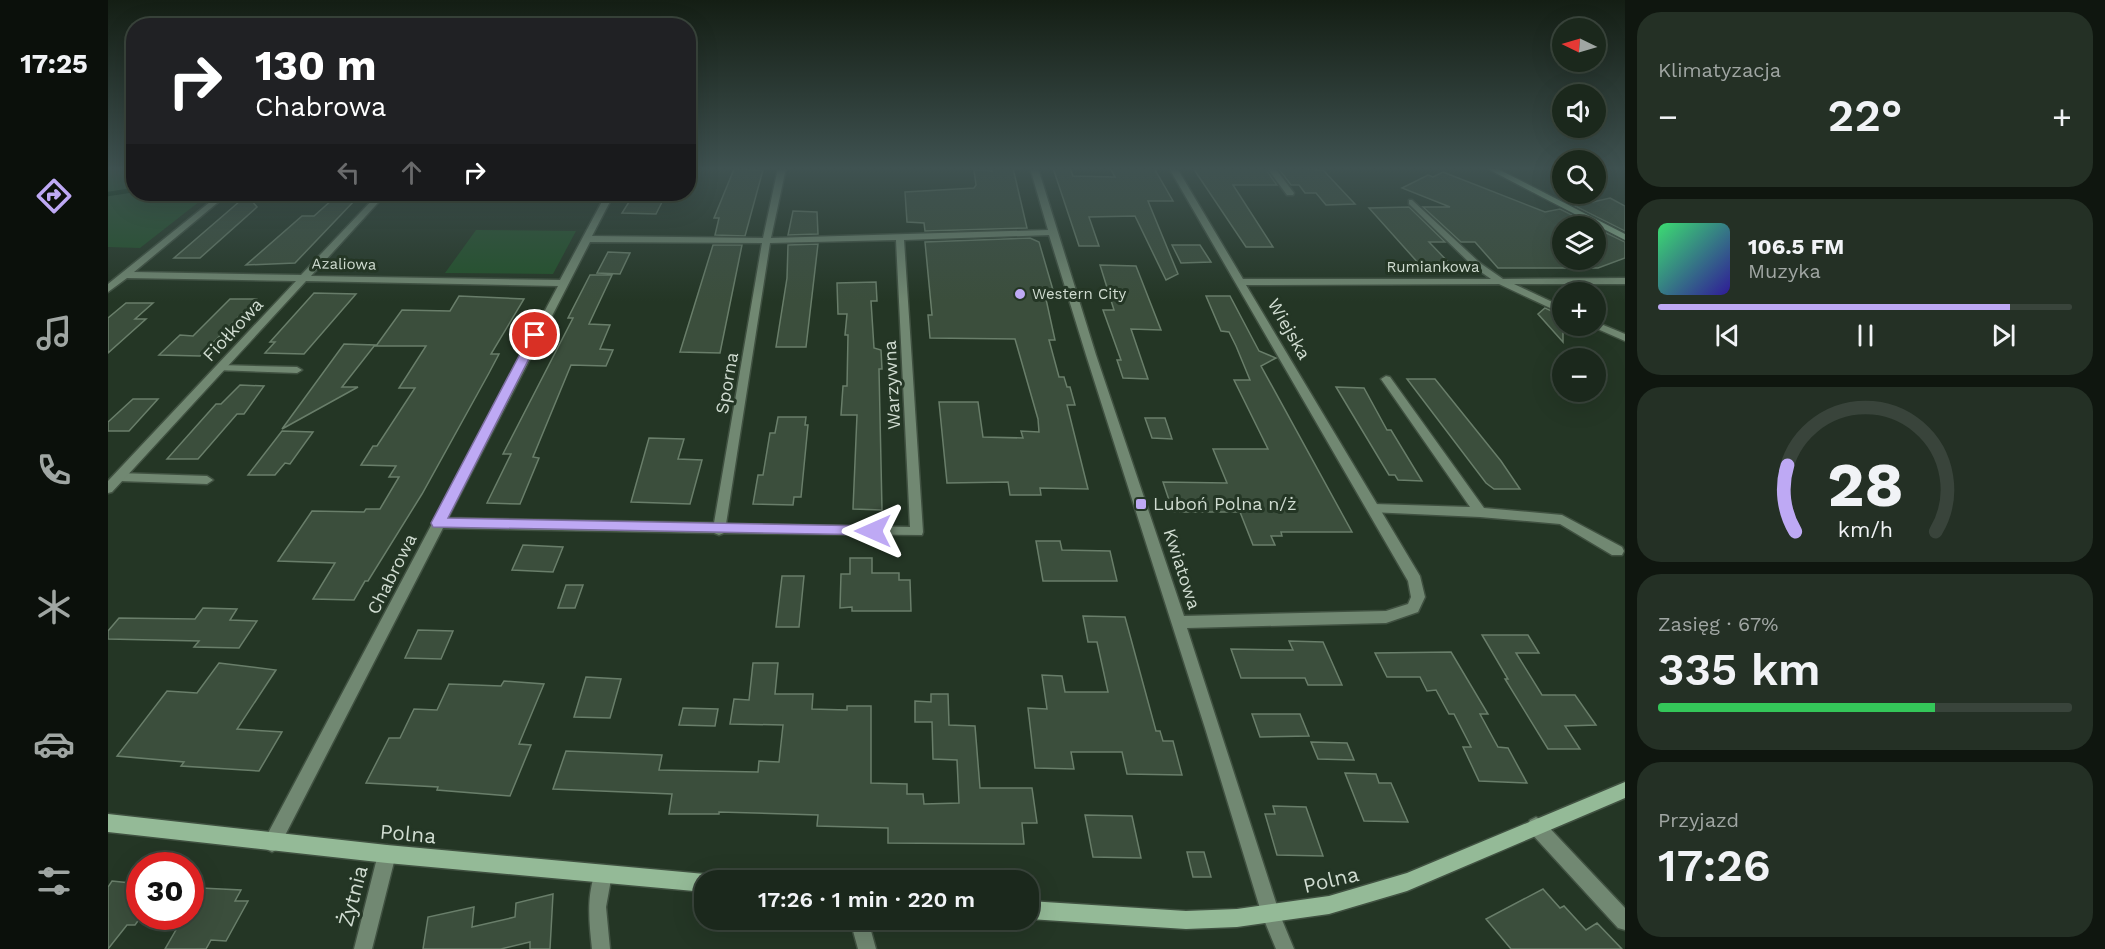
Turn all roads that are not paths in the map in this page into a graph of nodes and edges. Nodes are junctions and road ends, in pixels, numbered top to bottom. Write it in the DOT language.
graph roads {
  1 [pos="202,212"];
  2 [pos="365,212"];
  3 [pos="600,212"];
  4 [pos="773,212"];
  5 [pos="1046,212"];
  6 [pos="1199,212"];
  7 [pos="1422,212"];
  8 [pos="1577,212"];
  9 [pos="1052,232"];
  10 [pos="900,237"];
  11 [pos="1625,237"];
  12 [pos="585,239"];
  13 [pos="767,241"];
  14 [pos="125,275"];
  15 [pos="304,278"];
  16 [pos="1625,281"];
  17 [pos="1241,282"];
  18 [pos="1502,282"];
  19 [pos="562,283"];
  20 [pos="108,289"];
  21 [pos="1552,306"];
  22 [pos="1606,330"];
  23 [pos="1625,338"];
  24 [pos="220,368"];
  25 [pos="297,370"];
  26 [pos="1386,380"];
  27 [pos="119,477"];
  28 [pos="207,480"];
  29 [pos="108,489"];
  30 [pos="1374,509"];
  31 [pos="1480,512"];
  32 [pos="438,523"];
  33 [pos="719,530"];
  34 [pos="1617,551"];
  35 [pos="1180,622"];
  36 [pos="1625,790"];
  37 [pos="108,823"];
  38 [pos="1536,826"];
  39 [pos="272,843"];
  40 [pos="387,854"];
  41 [pos="603,874"];
  42 [pos="694,882"];
  43 [pos="1039,911"];
  44 [pos="1270,915"];
  45 [pos="1625,921"];
  46 [pos="862,930"];
  47 [pos="363,949"];
  48 [pos="601,949"];
  49 [pos="867,949"];
  50 [pos="1285,949"];
  1 -- 14 [label="street"];
  2 -- 15 [label="street, Fiołkowa"];
  3 -- 12 [label="street, Chabrowa"];
  4 -- 13 [label="street, Sporna"];
  5 -- 9 [label="street, Kwiatowa"];
  6 -- 17 [label="street, Wiejska"];
  7 -- 18 [label="street"];
  8 -- 11 [label="street"];
  9 -- 10 [label="street"];
  9 -- 35 [label="street, Kwiatowa"];
  10 -- 13 [label="street"];
  10 -- 33 [label="street, Warzywna"];
  12 -- 13 [label="street"];
  12 -- 19 [label="street, Chabrowa"];
  13 -- 33 [label="street, Sporna"];
  14 -- 15 [label="street, Azaliowa"];
  14 -- 20 [label="street"];
  15 -- 19 [label="street, Azaliowa"];
  15 -- 24 [label="street, Fiołkowa"];
  16 -- 18 [label="street, Rumiankowa"];
  17 -- 18 [label="street, Rumiankowa"];
  17 -- 30 [label="street, Wiejska"];
  18 -- 21 [label="street"];
  19 -- 32 [label="street, Chabrowa"];
  22 -- 23 [label="street"];
  24 -- 25 [label="street"];
  24 -- 27 [label="street, Fiołkowa"];
  26 -- 31 [label="street"];
  27 -- 28 [label="street"];
  27 -- 29 [label="street, Fiołkowa"];
  30 -- 31 [label="street"];
  30 -- 35 [label="street, Wiejska"];
  31 -- 34 [label="street"];
  32 -- 33 [label="street"];
  32 -- 39 [label="street, Chabrowa"];
  35 -- 44 [label="street, Kwiatowa"];
  36 -- 38 [label="street, Polna"];
  37 -- 39 [label="street, Polna"];
  38 -- 44 [label="street, Polna"];
  38 -- 45 [label="street"];
  39 -- 40 [label="street, Polna"];
  40 -- 41 [label="street, Polna"];
  40 -- 47 [label="street, Żytnia"];
  41 -- 42 [label="street, Polna"];
  41 -- 48 [label="street"];
  43 -- 44 [label="street, Polna"];
  44 -- 50 [label="street, Kwiatowa"];
  46 -- 49 [label="street"];
}
